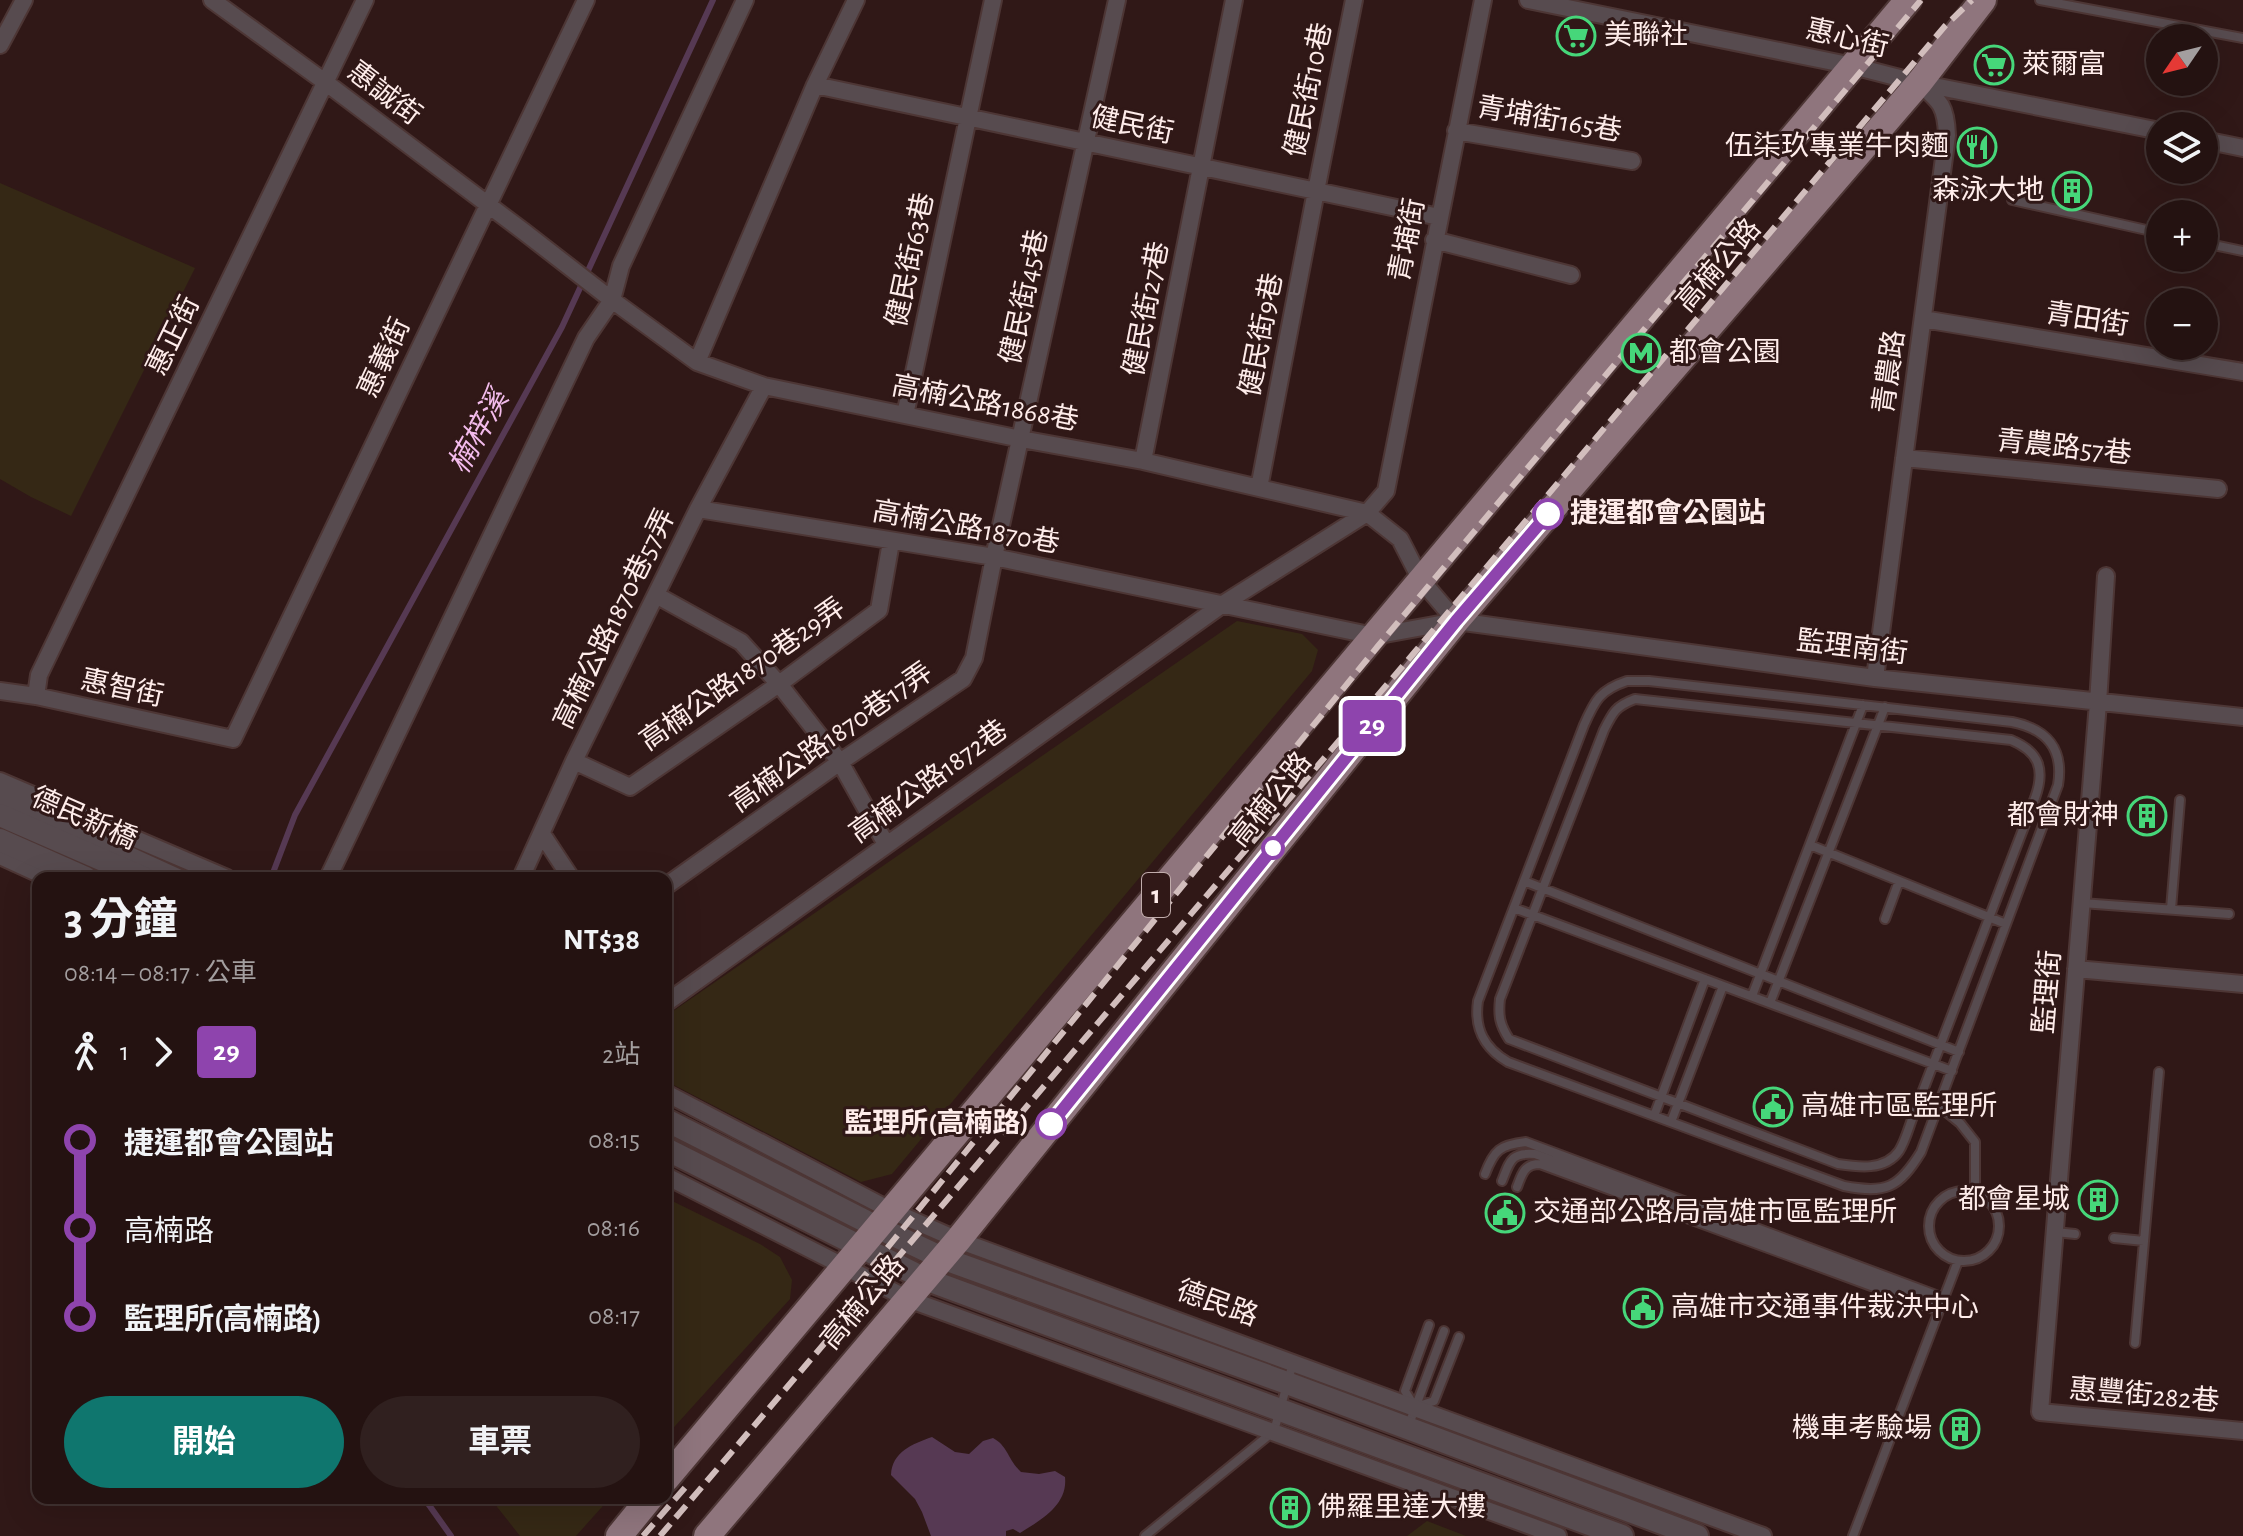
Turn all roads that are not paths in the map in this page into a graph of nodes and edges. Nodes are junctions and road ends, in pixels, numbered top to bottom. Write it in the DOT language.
graph roads {
  1 [pos="24,0"];
  2 [pos="212,0"];
  3 [pos="365,0"];
  4 [pos="586,0"];
  5 [pos="745,0"];
  6 [pos="856,0"];
  7 [pos="993,0"];
  8 [pos="1117,0"];
  9 [pos="1234,0"];
  10 [pos="1354,0"];
  11 [pos="1483,0"];
  12 [pos="1528,0"];
  13 [pos="1908,0"];
  14 [pos="1983,0"];
  15 [pos="2040,0"];
  16 [pos="2243,38"];
  17 [pos="0,45"];
  18 [pos="1853,66"];
  19 [pos="325,82"];
  20 [pos="1919,83"];
  21 [pos="815,85"];
  22 [pos="969,117"];
  23 [pos="2146,128"];
  24 [pos="1456,131"];
  25 [pos="1085,142"];
  26 [pos="2218,143"];
  27 [pos="2243,148"];
  28 [pos="1632,161"];
  29 [pos="1201,167"];
  30 [pos="1941,184"];
  31 [pos="1316,191"];
  32 [pos="1982,193"];
  33 [pos="2012,200"];
  34 [pos="487,205"];
  35 [pos="1439,217"];
  36 [pos="2146,230"];
  37 [pos="1434,240"];
  38 [pos="2218,246"];
  39 [pos="2243,251"];
  40 [pos="1571,275"];
  41 [pos="612,300"];
  42 [pos="1923,319"];
  43 [pos="697,362"];
  44 [pos="2243,372"];
  45 [pos="764,386"];
  46 [pos="905,415"];
  47 [pos="1021,439"];
  48 [pos="1904,458"];
  49 [pos="1143,461"];
  50 [pos="1259,488"];
  51 [pos="2218,489"];
  52 [pos="1386,491"];
  53 [pos="698,509"];
  54 [pos="1367,513"];
  55 [pos="891,542"];
  56 [pos="994,557"];
  57 [pos="2106,576"];
  58 [pos="1421,580"];
  59 [pos="656,595"];
  60 [pos="1223,604"];
  61 [pos="1456,621"];
  62 [pos="1374,636"];
  63 [pos="1875,678"];
  64 [pos="779,684"];
  65 [pos="0,691"];
  66 [pos="36,696"];
  67 [pos="2098,703"];
  68 [pos="1863,705"];
  69 [pos="1885,707"];
  70 [pos="2243,717"];
  71 [pos="1856,723"];
  72 [pos="1878,725"];
  73 [pos="233,739"];
  74 [pos="574,761"];
  75 [pos="840,762"];
  76 [pos="0,781"];
  77 [pos="0,796"];
  78 [pos="2180,800"];
  79 [pos="0,815"];
  80 [pos="542,834"];
  81 [pos="0,840"];
  82 [pos="886,844"];
  83 [pos="1810,845"];
  84 [pos="1828,853"];
  85 [pos="0,856"];
  86 [pos="35,872"];
  87 [pos="72,872"];
  88 [pos="130,872"];
  89 [pos="167,872"];
  90 [pos="213,872"];
  91 [pos="331,872"];
  92 [pos="524,872"];
  93 [pos="567,872"];
  94 [pos="1524,881"];
  95 [pos="1899,881"];
  96 [pos="672,882"];
  97 [pos="1543,888"];
  98 [pos="2081,903"];
  99 [pos="1514,908"];
  100 [pos="2171,909"];
  101 [pos="2229,914"];
  102 [pos="1533,915"];
  103 [pos="1989,917"];
  104 [pos="1885,919"];
  105 [pos="2006,924"];
  106 [pos="2076,969"];
  107 [pos="1760,974"];
  108 [pos="1705,979"];
  109 [pos="1778,981"];
  110 [pos="2243,984"];
  111 [pos="1723,986"];
  112 [pos="1752,996"];
  113 [pos="672,999"];
  114 [pos="1770,1003"];
  115 [pos="1941,1045"];
  116 [pos="1959,1052"];
  117 [pos="1933,1064"];
  118 [pos="1952,1071"];
  119 [pos="2159,1072"];
  120 [pos="672,1097"];
  121 [pos="1661,1097"];
  122 [pos="1678,1103"];
  123 [pos="1939,1106"];
  124 [pos="1654,1116"];
  125 [pos="1671,1122"];
  126 [pos="672,1123"];
  127 [pos="672,1151"];
  128 [pos="1485,1174"];
  129 [pos="672,1179"];
  130 [pos="1502,1181"];
  131 [pos="1517,1187"];
  132 [pos="1975,1192"];
  133 [pos="877,1228"];
  134 [pos="2055,1232"];
  135 [pos="2075,1234"];
  136 [pos="2114,1238"];
  137 [pos="2144,1241"];
  138 [pos="950,1249"];
  139 [pos="1958,1261"];
  140 [pos="844,1267"];
  141 [pos="925,1279"];
  142 [pos="908,1299"];
  143 [pos="1942,1304"];
  144 [pos="1429,1325"];
  145 [pos="1444,1331"];
  146 [pos="1459,1337"];
  147 [pos="2135,1343"];
  148 [pos="1290,1373"];
  149 [pos="1280,1409"];
  150 [pos="2040,1412"];
  151 [pos="1411,1418"];
  152 [pos="1274,1431"];
  153 [pos="2243,1431"];
  154 [pos="672,1472"];
  155 [pos="1583,1481"];
  156 [pos="645,1504"];
  157 [pos="1564,1530"];
  158 [pos="619,1536"];
  159 [pos="707,1536"];
  160 [pos="1145,1536"];
  161 [pos="1622,1536"];
  162 [pos="1697,1536"];
  163 [pos="1763,1536"];
  164 [pos="1853,1536"];
  1 -- 17 [label="street"];
  2 -- 19 [label="street, 惠誠街"];
  3 -- 19 [label="street, 惠正街"];
  4 -- 34 [label="street, 惠義街"];
  5 -- 41 [label="street"];
  6 -- 21 [label="street"];
  7 -- 22 [label="street, 健民街63巷"];
  8 -- 25 [label="street, 健民街45巷"];
  9 -- 29 [label="street, 健民街27巷"];
  10 -- 31 [label="street, 健民街10巷"];
  11 -- 24 [label="street, 青埔街"];
  12 -- 18 [label="street, 惠心街"];
  13 -- 18 [label="main road, 高楠公路 / 1"];
  14 -- 20 [label="main road, 高楠公路 / 1"];
  15 -- 16 [label="lane"];
  18 -- 20 [label="street, 惠心街"];
  18 -- 58 [label="main road, 高楠公路 / 1"];
  19 -- 34 [label="street, 惠誠街"];
  19 -- 66 [label="street, 惠正街"];
  20 -- 23 [label="street, 惠心街"];
  20 -- 30 [label="street, 青農路"];
  20 -- 61 [label="main road, 高楠公路 / 1"];
  21 -- 22 [label="street, 健民街"];
  21 -- 43 [label="street"];
  22 -- 25 [label="street, 健民街"];
  22 -- 46 [label="street, 健民街63巷"];
  24 -- 28 [label="street, 青埔街165巷"];
  24 -- 35 [label="street, 青埔街"];
  25 -- 29 [label="street, 健民街"];
  25 -- 47 [label="street, 健民街45巷"];
  26 -- 27 [label="street"];
  29 -- 31 [label="street, 健民街"];
  29 -- 49 [label="street, 健民街27巷"];
  30 -- 32 [label="lane"];
  30 -- 42 [label="street, 青農路"];
  31 -- 35 [label="street, 健民街"];
  31 -- 50 [label="street, 健民街9巷"];
  33 -- 36 [label="lane"];
  34 -- 41 [label="street, 惠誠街"];
  34 -- 73 [label="street, 惠義街"];
  35 -- 37 [label="street, 青埔街"];
  37 -- 40 [label="street"];
  37 -- 52 [label="street, 青埔街"];
  38 -- 39 [label="lane"];
  41 -- 43 [label="street, 高楠公路1868巷"];
  41 -- 91 [label="street"];
  42 -- 44 [label="street, 青田街"];
  42 -- 48 [label="street, 青農路"];
  43 -- 45 [label="street, 高楠公路1868巷"];
  45 -- 46 [label="street, 高楠公路1868巷"];
  45 -- 53 [label="street, 高楠公路1870巷57弄"];
  46 -- 47 [label="street, 高楠公路1868巷"];
  47 -- 49 [label="street, 高楠公路1868巷"];
  47 -- 56 [label="street, 健民街45巷"];
  48 -- 51 [label="street, 青農路57巷"];
  48 -- 63 [label="street, 青農路"];
  49 -- 50 [label="street, 高楠公路1868巷"];
  50 -- 54 [label="street, 高楠公路1868巷"];
  52 -- 54 [label="street, 高楠公路1872巷"];
  53 -- 55 [label="street, 高楠公路1870巷"];
  53 -- 59 [label="street, 高楠公路1870巷57弄"];
  54 -- 58 [label="street"];
  54 -- 60 [label="street, 高楠公路1872巷"];
  55 -- 56 [label="street, 高楠公路1870巷"];
  55 -- 64 [label="street, 高楠公路1870巷29弄"];
  56 -- 60 [label="street, 高楠公路1870巷"];
  56 -- 75 [label="street, 高楠公路1870巷17弄"];
  57 -- 67 [label="street, 監理街"];
  58 -- 61 [label="street"];
  58 -- 62 [label="main road, 高楠公路 / 1"];
  59 -- 64 [label="street"];
  59 -- 74 [label="street, 高楠公路1870巷57弄"];
  60 -- 62 [label="street, 高楠公路1870巷"];
  60 -- 82 [label="street, 高楠公路1872巷"];
  61 -- 62 [label="street, 監理南街"];
  61 -- 63 [label="street, 監理南街"];
  61 -- 138 [label="main road, 高楠公路 / 1"];
  62 -- 133 [label="main road, 高楠公路 / 1"];
  63 -- 67 [label="street, 監理南街"];
  64 -- 74 [label="street, 高楠公路1870巷29弄"];
  64 -- 75 [label="street"];
  65 -- 66 [label="street, 惠智街"];
  66 -- 73 [label="street, 惠智街"];
  67 -- 70 [label="street, 監理南街"];
  67 -- 98 [label="street, 監理街"];
  68 -- 69 [label="lane"];
  68 -- 71 [label="lane"];
  68 -- 94 [label="lane"];
  69 -- 72 [label="lane"];
  69 -- 105 [label="lane"];
  71 -- 72 [label="lane"];
  71 -- 83 [label="lane"];
  71 -- 97 [label="lane"];
  72 -- 84 [label="lane"];
  72 -- 103 [label="lane"];
  74 -- 80 [label="street, 高楠公路1870巷57弄"];
  75 -- 82 [label="street"];
  75 -- 96 [label="street, 高楠公路1870巷17弄"];
  76 -- 90 [label="street"];
  77 -- 89 [label="street"];
  78 -- 100 [label="lane"];
  79 -- 88 [label="street, 德民新橋"];
  80 -- 92 [label="street, 高楠公路1870巷57弄"];
  80 -- 93 [label="street"];
  81 -- 87 [label="street, 德民新橋"];
  82 -- 113 [label="street, 高楠公路1872巷"];
  83 -- 84 [label="lane"];
  83 -- 107 [label="lane"];
  84 -- 95 [label="lane"];
  84 -- 109 [label="lane"];
  85 -- 86 [label="street"];
  94 -- 97 [label="lane"];
  94 -- 99 [label="lane"];
  95 -- 103 [label="lane"];
  95 -- 104 [label="lane"];
  97 -- 102 [label="lane"];
  97 -- 107 [label="lane"];
  98 -- 100 [label="lane"];
  98 -- 106 [label="street, 監理街"];
  99 -- 102 [label="lane"];
  99 -- 124 [label="lane"];
  100 -- 101 [label="lane"];
  102 -- 108 [label="lane"];
  102 -- 121 [label="lane"];
  103 -- 105 [label="lane"];
  103 -- 115 [label="lane"];
  105 -- 116 [label="lane"];
  106 -- 110 [label="street"];
  106 -- 134 [label="street, 監理街"];
  107 -- 109 [label="lane"];
  107 -- 112 [label="lane"];
  108 -- 111 [label="lane"];
  108 -- 121 [label="lane"];
  109 -- 114 [label="lane"];
  109 -- 115 [label="lane"];
  111 -- 112 [label="lane"];
  111 -- 122 [label="lane"];
  112 -- 114 [label="lane"];
  114 -- 117 [label="lane"];
  115 -- 116 [label="lane"];
  115 -- 117 [label="lane"];
  116 -- 118 [label="lane"];
  117 -- 118 [label="lane"];
  117 -- 122 [label="lane"];
  118 -- 123 [label="lane"];
  119 -- 137 [label="lane"];
  120 -- 133 [label="street, 德民路"];
  121 -- 122 [label="lane"];
  121 -- 124 [label="lane"];
  122 -- 125 [label="lane"];
  123 -- 125 [label="lane"];
  123 -- 132 [label="lane"];
  124 -- 125 [label="lane"];
  126 -- 133 [label="street, 德民路"];
  127 -- 133 [label="street, 德民路"];
  128 -- 143 [label="lane"];
  129 -- 140 [label="street, 德民路"];
  130 -- 143 [label="lane"];
  131 -- 143 [label="lane"];
  132 -- 139 [label="lane"];
  132 -- 139 [label="lane"];
  133 -- 138 [label="street, 德民路"];
  133 -- 140 [label="main road, 高楠公路 / 1"];
  133 -- 141 [label="street, 德民路"];
  134 -- 135 [label="lane"];
  134 -- 150 [label="street, 監理街"];
  136 -- 137 [label="lane"];
  137 -- 147 [label="lane"];
  138 -- 141 [label="main road, 高楠公路 / 1"];
  138 -- 148 [label="street, 德民路"];
  139 -- 143 [label="lane"];
  140 -- 142 [label="street, 德民路"];
  140 -- 154 [label="main road, 高楠公路 / 1"];
  141 -- 142 [label="main road, 高楠公路 / 1"];
  141 -- 149 [label="street, 德民路"];
  142 -- 152 [label="street, 德民路"];
  142 -- 159 [label="main road, 高楠公路 / 1"];
  143 -- 164 [label="lane"];
  144 -- 151 [label="lane"];
  145 -- 151 [label="lane"];
  146 -- 151 [label="lane"];
  148 -- 149 [label="lane"];
  148 -- 151 [label="street, 德民路"];
  149 -- 152 [label="lane"];
  149 -- 157 [label="street, 德民路"];
  150 -- 153 [label="street, 惠豐街282巷"];
  151 -- 155 [label="street, 德民路"];
  152 -- 157 [label="street, 德民路"];
  152 -- 160 [label="lane"];
  155 -- 157 [label="street"];
  155 -- 162 [label="street, 德民路"];
  155 -- 163 [label="street, 德民路"];
  156 -- 158 [label="main road"];
  157 -- 161 [label="street, 德民路"];
}
